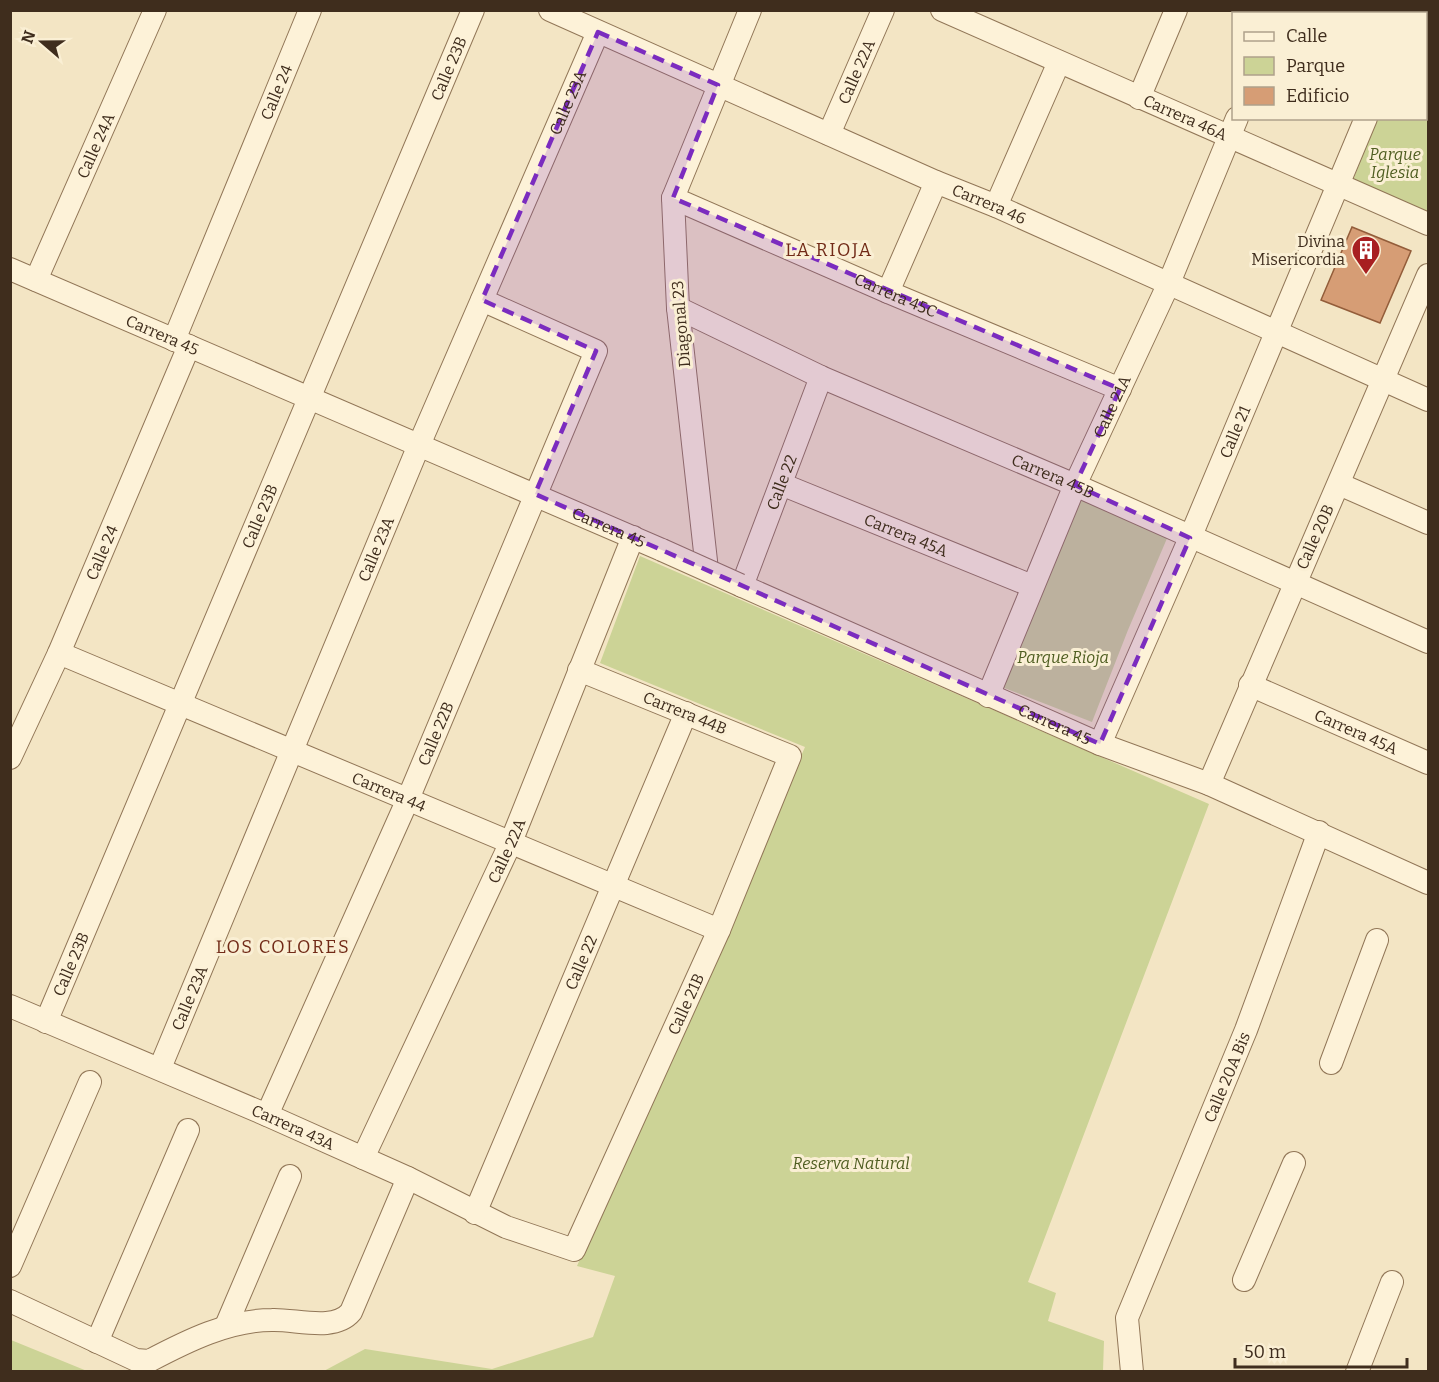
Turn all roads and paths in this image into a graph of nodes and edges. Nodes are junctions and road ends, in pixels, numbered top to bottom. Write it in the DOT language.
graph roads {
  1 [pos="155,10"];
  2 [pos="310,10"];
  3 [pos="473,10"];
  4 [pos="750,10"];
  5 [pos="883,10"];
  6 [pos="942,10"];
  7 [pos="1176,10"];
  8 [pos="562,13"];
  9 [pos="598,32"];
  10 [pos="1059,62"];
  11 [pos="718,85"];
  12 [pos="1139,98"];
  13 [pos="1364,120"];
  14 [pos="1234,128"];
  15 [pos="829,134"];
  16 [pos="936,182"];
  17 [pos="1339,185"];
  18 [pos="673,198"];
  19 [pos="996,206"];
  20 [pos="1428,224"];
  21 [pos="10,269"];
  22 [pos="1428,275"];
  23 [pos="36,280"];
  24 [pos="1169,283"];
  25 [pos="888,292"];
  26 [pos="482,300"];
  27 [pos="678,308"];
  28 [pos="1276,331"];
  29 [pos="182,343"];
  30 [pos="821,377"];
  31 [pos="1382,380"];
  32 [pos="1120,389"];
  33 [pos="309,397"];
  34 [pos="1428,400"];
  35 [pos="419,445"];
  36 [pos="781,484"];
  37 [pos="1075,484"];
  38 [pos="1339,484"];
  39 [pos="535,494"];
  40 [pos="1428,523"];
  41 [pos="633,537"];
  42 [pos="1190,538"];
  43 [pos="707,570"];
  44 [pos="1294,583"];
  45 [pos="741,585"];
  46 [pos="1032,586"];
  47 [pos="1428,642"];
  48 [pos="59,653"];
  49 [pos="579,670"];
  50 [pos="1250,685"];
  51 [pos="988,696"];
  52 [pos="181,703"];
  53 [pos="686,713"];
  54 [pos="1100,744"];
  55 [pos="293,750"];
  56 [pos="790,756"];
  57 [pos="10,758"];
  58 [pos="1428,763"];
  59 [pos="1216,787"];
  60 [pos="408,799"];
  61 [pos="1319,832"];
  62 [pos="511,842"];
  63 [pos="1428,883"];
  64 [pos="614,886"];
  65 [pos="719,930"];
  66 [pos="1377,940"];
  67 [pos="10,1006"];
  68 [pos="46,1022"];
  69 [pos="1331,1063"];
  70 [pos="160,1068"];
  71 [pos="90,1082"];
  72 [pos="267,1114"];
  73 [pos="188,1130"];
  74 [pos="363,1158"];
  75 [pos="1294,1163"];
  76 [pos="290,1176"];
  77 [pos="408,1178"];
  78 [pos="475,1213"];
  79 [pos="573,1250"];
  80 [pos="10,1266"];
  81 [pos="1244,1280"];
  82 [pos="1392,1282"];
  83 [pos="10,1301"];
  84 [pos="226,1326"];
  85 [pos="97,1342"];
  86 [pos="1132,1371"];
  87 [pos="1357,1371"];
  1 -- 23 [label="street, Calle 24A"];
  2 -- 29 [label="street, Calle 24"];
  3 -- 33 [label="street, Calle 23B"];
  4 -- 11 [label="street, Diagonal 23"];
  5 -- 15 [label="street, Calle 22A"];
  6 -- 10 [label="street, Carrera 46A"];
  7 -- 12 [label="street"];
  8 -- 9 [label="street, Carrera 46"];
  9 -- 11 [label="street, Carrera 46"];
  9 -- 26 [label="street, Calle 23A"];
  10 -- 12 [label="street, Carrera 46A"];
  10 -- 19 [label="street"];
  11 -- 15 [label="street, Carrera 46"];
  11 -- 18 [label="street, Diagonal 23"];
  12 -- 14 [label="street, Carrera 46A"];
  13 -- 17 [label="street, Calle 21"];
  14 -- 17 [label="street, Carrera 46A"];
  14 -- 24 [label="street, Calle 21A"];
  15 -- 16 [label="street, Carrera 46"];
  16 -- 19 [label="street, Carrera 46"];
  16 -- 25 [label="street"];
  17 -- 20 [label="street, Carrera 46A"];
  17 -- 28 [label="street, Calle 21"];
  18 -- 25 [label="street, Carrera 45C"];
  18 -- 27 [label="street, Diagonal 23"];
  19 -- 24 [label="street, Carrera 46"];
  21 -- 23 [label="street, Carrera 45"];
  22 -- 31 [label="street, Calle 20B"];
  23 -- 29 [label="street, Carrera 45"];
  24 -- 28 [label="street, Carrera 46"];
  24 -- 32 [label="street, Calle 21A"];
  25 -- 32 [label="street, Carrera 45C"];
  26 -- 35 [label="street, Calle 23A"];
  26 -- 39 [label="street, Calle 22B"];
  27 -- 30 [label="street, Carrera 45B"];
  27 -- 43 [label="street, Diagonal 23"];
  28 -- 31 [label="street, Carrera 46"];
  28 -- 42 [label="street, Calle 21"];
  29 -- 33 [label="street, Carrera 45"];
  29 -- 48 [label="street, Calle 24"];
  30 -- 36 [label="street, Calle 22"];
  30 -- 37 [label="street, Carrera 45B"];
  31 -- 34 [label="street, Carrera 46"];
  31 -- 38 [label="street, Calle 20B"];
  32 -- 37 [label="street, Calle 21A"];
  33 -- 35 [label="street, Carrera 45"];
  33 -- 52 [label="street, Calle 23B"];
  35 -- 39 [label="street, Carrera 45"];
  35 -- 55 [label="street, Calle 23A"];
  36 -- 45 [label="street, Calle 22"];
  36 -- 46 [label="street, Carrera 45A"];
  37 -- 42 [label="street, Carrera 45B"];
  37 -- 46 [label="street, Calle 21A"];
  38 -- 40 [label="street"];
  38 -- 44 [label="street, Calle 20B"];
  39 -- 41 [label="street, Carrera 45"];
  39 -- 60 [label="street, Calle 22B"];
  41 -- 45 [label="street, Carrera 45, bridge"];
  41 -- 49 [label="street, Calle 22A"];
  42 -- 44 [label="street, Carrera 45B"];
  42 -- 54 [label="street, Calle 21"];
  44 -- 47 [label="street, Carrera 45B"];
  44 -- 50 [label="street, Calle 20B"];
  45 -- 51 [label="street, Carrera 45"];
  46 -- 51 [label="street, Calle 21A"];
  48 -- 52 [label="street, Carrera 44"];
  48 -- 57 [label="street, Calle 24"];
  49 -- 53 [label="street, Carrera 44B"];
  49 -- 62 [label="street, Calle 22A"];
  50 -- 58 [label="street, Carrera 45A"];
  50 -- 59 [label="street, Calle 20B"];
  51 -- 54 [label="street, Carrera 45"];
  52 -- 55 [label="street, Carrera 44"];
  52 -- 68 [label="street, Calle 23B"];
  53 -- 56 [label="street, Carrera 44B"];
  53 -- 64 [label="street, Calle 22"];
  54 -- 59 [label="street, Carrera 45"];
  55 -- 60 [label="street, Carrera 44"];
  55 -- 70 [label="street, Calle 23A"];
  56 -- 65 [label="street, Calle 21B"];
  59 -- 61 [label="street, Carrera 45"];
  60 -- 62 [label="street, Carrera 44"];
  60 -- 72 [label="street, Calle 22B"];
  61 -- 63 [label="street, Carrera 45"];
  61 -- 86 [label="street, Calle 20A Bis"];
  62 -- 64 [label="street, Carrera 44"];
  62 -- 74 [label="street, Calle 22A"];
  64 -- 65 [label="street, Carrera 44"];
  64 -- 78 [label="street, Calle 22"];
  65 -- 79 [label="street, Calle 21B"];
  66 -- 69 [label="street"];
  67 -- 68 [label="street, Carrera 43A"];
  68 -- 70 [label="street, Carrera 43A"];
  70 -- 72 [label="street, Carrera 43A"];
  71 -- 80 [label="street"];
  72 -- 74 [label="street, Carrera 43A"];
  73 -- 85 [label="street"];
  74 -- 77 [label="street, Carrera 43A"];
  75 -- 81 [label="street"];
  76 -- 84 [label="street"];
  77 -- 78 [label="street, Carrera 43A"];
  77 -- 84 [label="street"];
  78 -- 79 [label="street, Carrera 43A"];
  82 -- 87 [label="street"];
  83 -- 85 [label="street"];
  84 -- 85 [label="street"];
}
